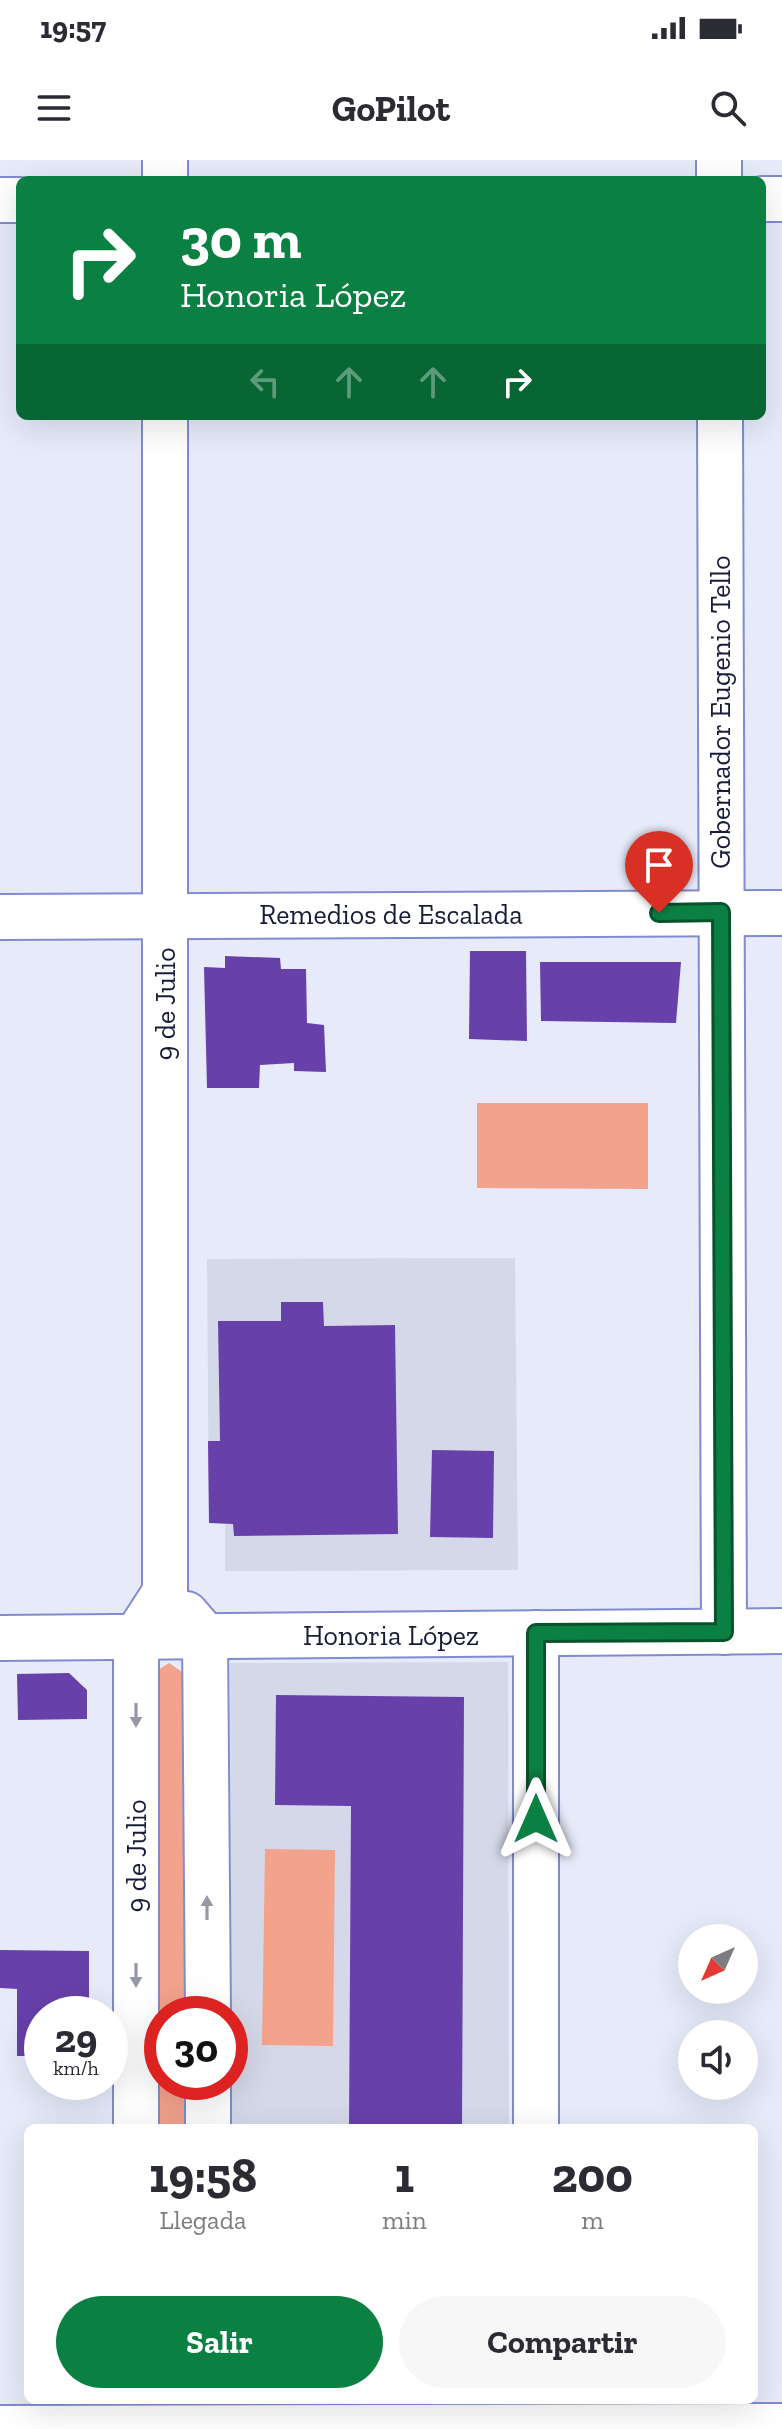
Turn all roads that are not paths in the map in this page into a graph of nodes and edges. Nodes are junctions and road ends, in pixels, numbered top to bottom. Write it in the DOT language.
graph roads {
  1 [pos="165,420"];
  2 [pos="720,420"];
  3 [pos="721,912"];
  4 [pos="782,913"];
  5 [pos="165,915"];
  6 [pos="0,917"];
  7 [pos="165,1592"];
  8 [pos="782,1631"];
  9 [pos="724,1632"];
  10 [pos="536,1633"];
  11 [pos="205,1636"];
  12 [pos="136,1637"];
  13 [pos="0,1638"];
  14 [pos="208,1996"];
  15 [pos="208,2100"];
  16 [pos="136,2124"];
  17 [pos="208,2124"];
  18 [pos="536,2124"];
  19 [pos="135,2404"];
  20 [pos="536,2418"];
  21 [pos="211,2419"];
  22 [pos="782,2426"];
  23 [pos="0,2428"];
  24 [pos="135,2429"];
  1 -- 5 [label="street, 9 de Julio"];
  2 -- 3 [label="street, Gobernador Eugenio Tello"];
  3 -- 4 [label="street, Remedios de Escalada"];
  3 -- 5 [label="street, Remedios de Escalada"];
  3 -- 9 [label="street, Gobernador Eugenio Tello"];
  5 -- 6 [label="street, Remedios de Escalada"];
  5 -- 7 [label="street, 9 de Julio"];
  7 -- 11 [label="street"];
  7 -- 12 [label="street"];
  8 -- 9 [label="street, Honoria López"];
  9 -- 10 [label="street, Honoria López"];
  10 -- 11 [label="street, Honoria López"];
  10 -- 18 [label="street"];
  11 -- 12 [label="street, Honoria López"];
  14 -- 11 [label="street, one-way"];
  12 -- 13 [label="street, Honoria López"];
  12 -- 16 [label="street, 9 de Julio, one-way"];
  15 -- 17 [label="street"];
  19 -- 24 [label="street"];
  20 -- 21 [label="street"];
  20 -- 22 [label="street"];
  21 -- 24 [label="street"];
  23 -- 24 [label="street"];
}
